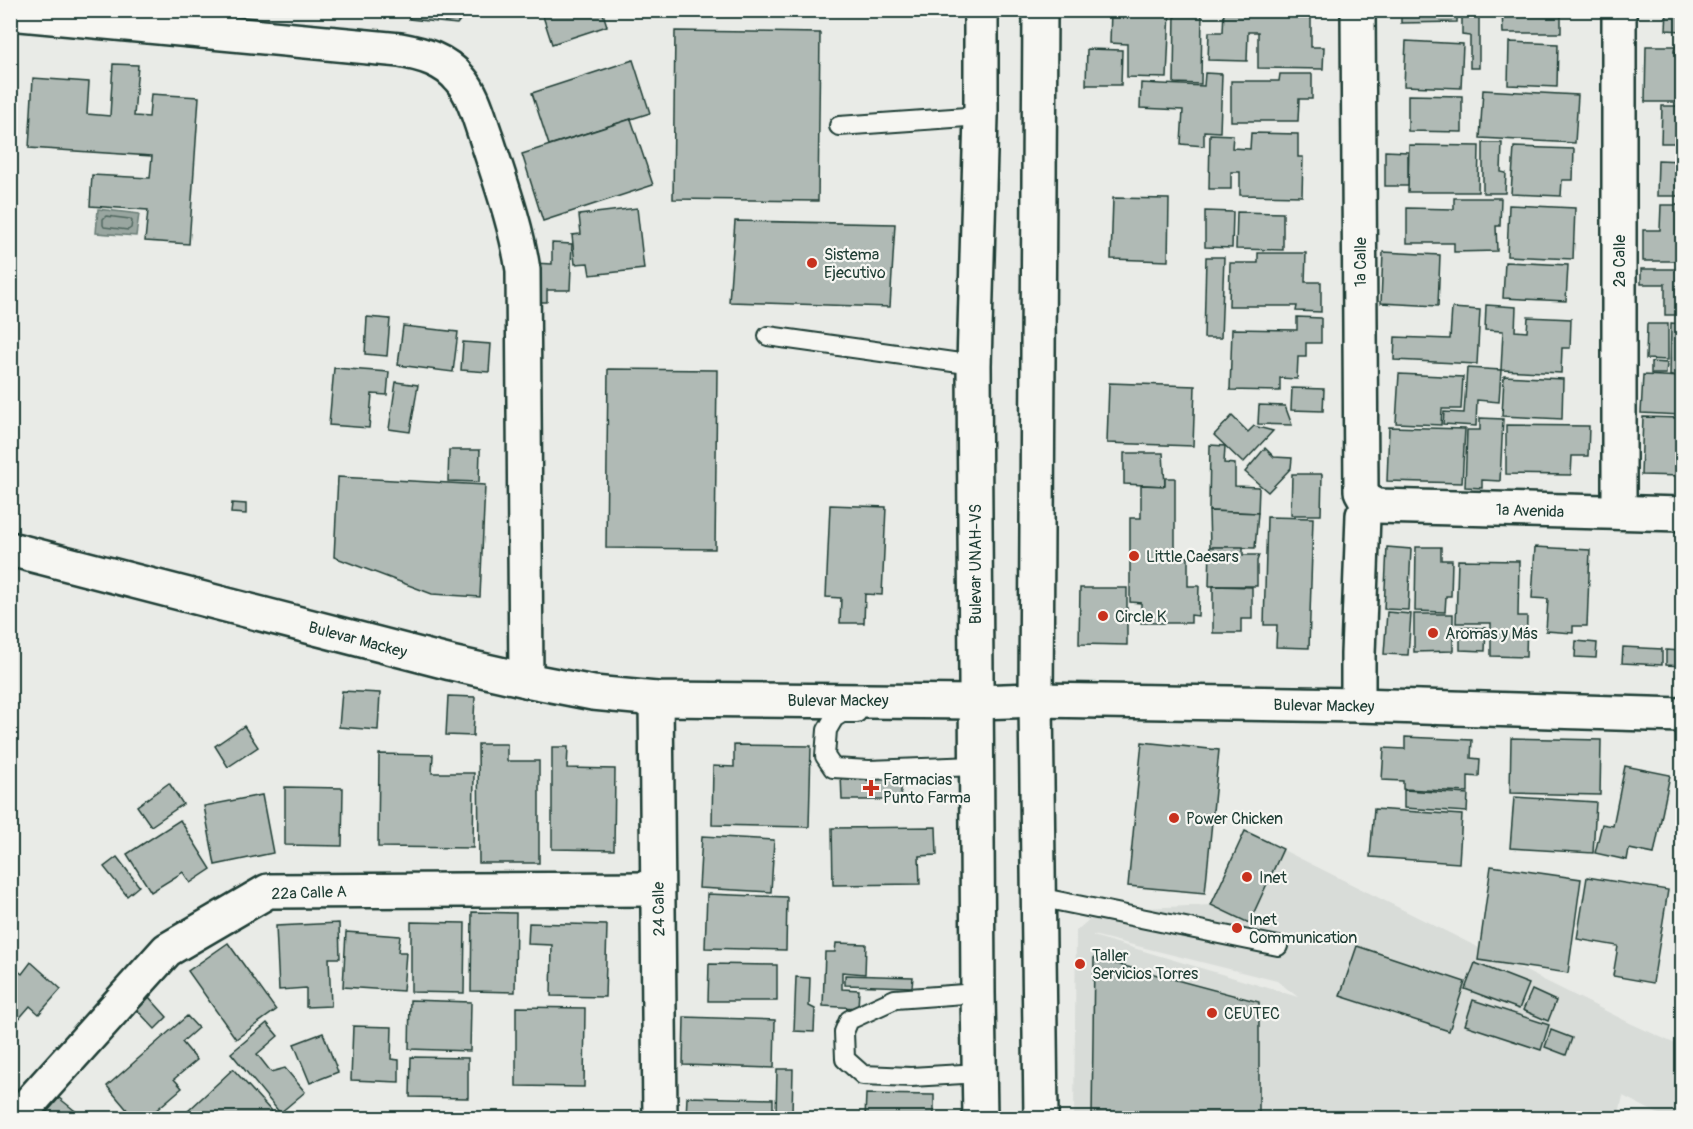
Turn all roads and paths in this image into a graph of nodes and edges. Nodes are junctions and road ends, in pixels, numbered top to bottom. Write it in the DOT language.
graph roads {
  1 [pos="981,10"];
  2 [pos="1040,10"];
  3 [pos="1358,10"];
  4 [pos="1620,10"];
  5 [pos="10,13"];
  6 [pos="981,116"];
  7 [pos="839,126"];
  8 [pos="768,336"];
  9 [pos="974,365"];
  10 [pos="1370,510"];
  11 [pos="1619,512"];
  12 [pos="1683,514"];
  13 [pos="10,549"];
  14 [pos="526,680"];
  15 [pos="656,699"];
  16 [pos="1036,700"];
  17 [pos="1358,705"];
  18 [pos="976,706"];
  19 [pos="1683,715"];
  20 [pos="976,765"];
  21 [pos="657,889"];
  22 [pos="1038,897"];
  23 [pos="1278,946"];
  24 [pos="978,993"];
  25 [pos="980,1073"];
  26 [pos="16,1119"];
  27 [pos="660,1119"];
  28 [pos="980,1119"];
  29 [pos="1041,1119"];
  1 -- 6 [label="main road, Bulevar UNAH-VS"];
  2 -- 16 [label="main road"];
  3 -- 10 [label="main road, 1a Calle"];
  4 -- 11 [label="main road, 2a Calle"];
  5 -- 14 [label="main road"];
  6 -- 7 [label="lane"];
  6 -- 9 [label="main road, Bulevar UNAH-VS"];
  8 -- 9 [label="lane"];
  9 -- 18 [label="main road, Bulevar UNAH-VS"];
  10 -- 11 [label="main road, 1a Avenida"];
  10 -- 17 [label="main road"];
  11 -- 12 [label="main road, 1a Avenida"];
  13 -- 14 [label="main road, Bulevar Mackey"];
  14 -- 15 [label="main road, Bulevar Mackey"];
  15 -- 18 [label="main road, Bulevar Mackey"];
  15 -- 21 [label="main road, 24 Calle"];
  16 -- 17 [label="main road, Bulevar Mackey"];
  16 -- 18 [label="main road, Bulevar Mackey"];
  16 -- 22 [label="main road"];
  17 -- 19 [label="main road, Bulevar Mackey"];
  18 -- 20 [label="main road, Bulevar UNAH-VS"];
  18 -- 20 [label="lane"];
  20 -- 24 [label="main road, Bulevar UNAH-VS"];
  21 -- 26 [label="main road, 22a Calle A"];
  21 -- 27 [label="main road, 24 Calle"];
  22 -- 23 [label="lane"];
  22 -- 29 [label="main road"];
  24 -- 25 [label="main road, Bulevar UNAH-VS"];
  24 -- 25 [label="lane"];
  25 -- 28 [label="main road, Bulevar UNAH-VS"];
}
